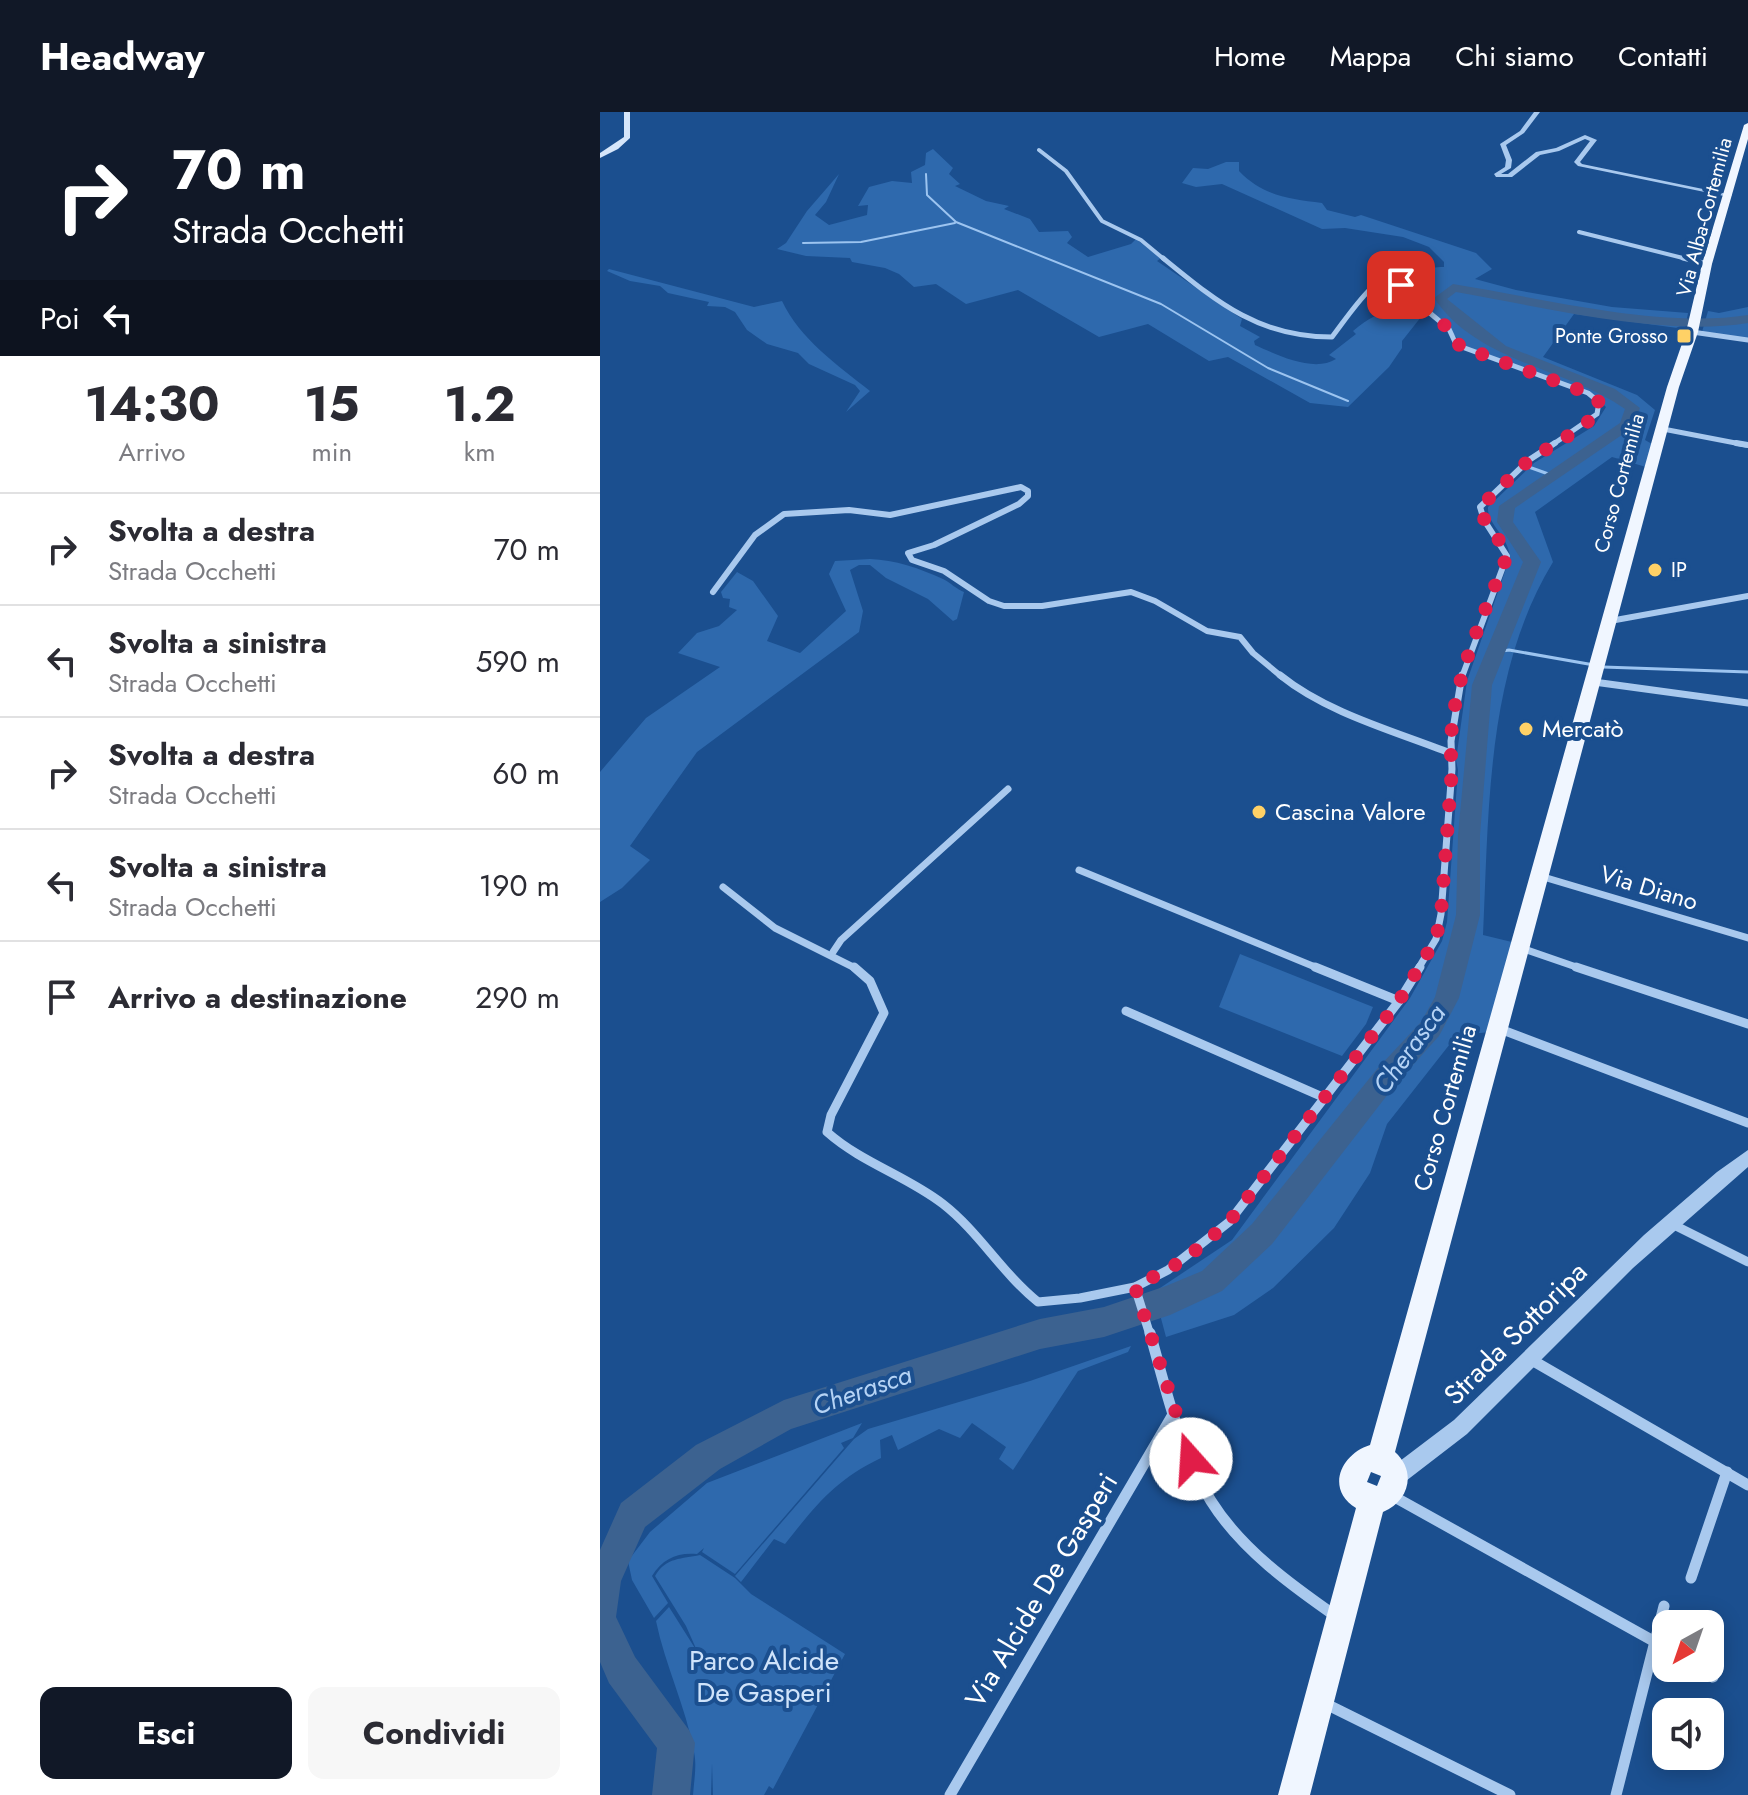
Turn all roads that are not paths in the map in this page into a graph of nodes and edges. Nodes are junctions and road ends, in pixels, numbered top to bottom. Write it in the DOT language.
graph roads {
  1 [pos="627,112"];
  2 [pos="1537,112"];
  3 [pos="1748,125"];
  4 [pos="1039,150"];
  5 [pos="600,156"];
  6 [pos="1729,195"];
  7 [pos="1579,232"];
  8 [pos="1707,264"];
  9 [pos="1693,327"];
  10 [pos="1748,340"];
  11 [pos="1663,429"];
  12 [pos="1748,445"];
  13 [pos="713,592"];
  14 [pos="1748,596"];
  15 [pos="1610,621"];
  16 [pos="1598,666"];
  17 [pos="1748,703"];
  18 [pos="1450,753"];
  19 [pos="1008,789"];
  20 [pos="1079,870"];
  21 [pos="1539,875"];
  22 [pos="723,887"];
  23 [pos="1748,938"];
  24 [pos="1521,948"];
  25 [pos="833,952"];
  26 [pos="1399,1001"];
  27 [pos="1126,1011"];
  28 [pos="1748,1024"];
  29 [pos="1499,1029"];
  30 [pos="1325,1098"];
  31 [pos="1748,1123"];
  32 [pos="1748,1157"];
  33 [pos="1670,1222"];
  34 [pos="1748,1262"];
  35 [pos="1135,1287"];
  36 [pos="1529,1358"];
  37 [pos="1175,1411"];
  38 [pos="1727,1472"];
  39 [pos="1384,1483"];
  40 [pos="1748,1485"];
  41 [pos="1691,1578"];
  42 [pos="1664,1606"];
  43 [pos="1663,1610"];
  44 [pos="1341,1620"];
  45 [pos="1652,1639"];
  46 [pos="1652,1648"];
  47 [pos="1319,1701"];
  48 [pos="950,1795"];
  49 [pos="1294,1795"];
  50 [pos="1510,1795"];
  51 [pos="1616,1795"];
  1 -- 5 [label="main road"];
  2 -- 6 [label="street"];
  3 -- 6 [label="main road, Via Alba-Cortemilia"];
  4 -- 18 [label="street"];
  6 -- 8 [label="main road, Via Alba-Cortemilia"];
  7 -- 8 [label="street"];
  8 -- 9 [label="main road, Via Alba-Cortemilia"];
  9 -- 10 [label="street"];
  9 -- 11 [label="main road, Corso Cortemilia"];
  11 -- 12 [label="street"];
  11 -- 15 [label="main road, Corso Cortemilia"];
  13 -- 18 [label="street"];
  14 -- 15 [label="street"];
  15 -- 16 [label="main road, Corso Cortemilia"];
  16 -- 17 [label="street"];
  16 -- 21 [label="main road, Corso Cortemilia"];
  18 -- 26 [label="street"];
  19 -- 25 [label="street"];
  20 -- 26 [label="street"];
  21 -- 23 [label="street, Via Diano"];
  21 -- 24 [label="main road, Corso Cortemilia"];
  22 -- 25 [label="street"];
  24 -- 28 [label="street"];
  24 -- 29 [label="main road, Corso Cortemilia"];
  25 -- 35 [label="street"];
  26 -- 30 [label="street"];
  27 -- 30 [label="street"];
  29 -- 31 [label="street"];
  29 -- 39 [label="main road, Corso Cortemilia"];
  30 -- 35 [label="street"];
  32 -- 33 [label="street, Strada Sottoripa"];
  33 -- 34 [label="street"];
  33 -- 36 [label="street, Strada Sottoripa"];
  35 -- 37 [label="street"];
  36 -- 38 [label="street"];
  36 -- 39 [label="street, Strada Sottoripa"];
  37 -- 44 [label="street"];
  37 -- 48 [label="street, Via Alcide De Gasperi"];
  38 -- 40 [label="street"];
  38 -- 41 [label="street"];
  39 -- 44 [label="main road, Corso Cortemilia"];
  39 -- 45 [label="street"];
  42 -- 43 [label="street"];
  44 -- 47 [label="main road, Corso Cortemilia"];
  46 -- 51 [label="street"];
  47 -- 49 [label="main road, Corso Cortemilia"];
  47 -- 50 [label="street"];
}
